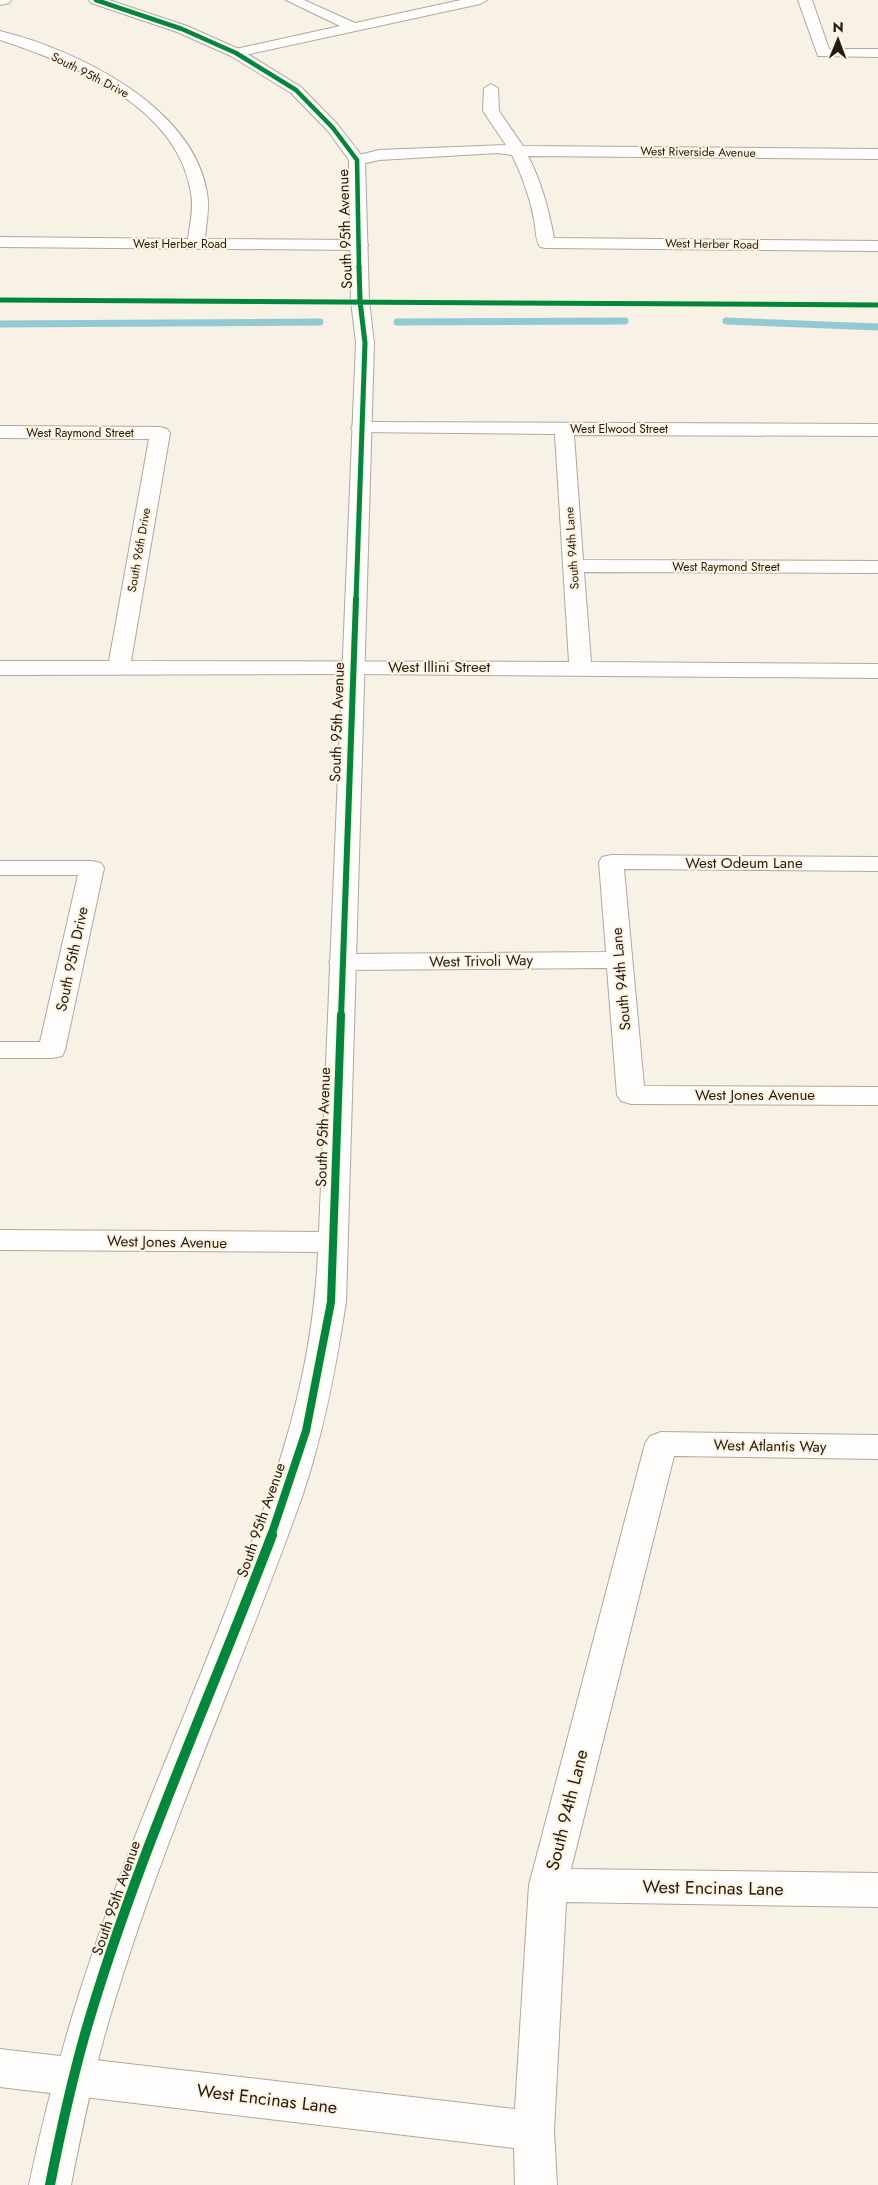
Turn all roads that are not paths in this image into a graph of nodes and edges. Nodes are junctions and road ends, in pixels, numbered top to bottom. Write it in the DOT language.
graph roads {
  1 [pos="4,0"];
  2 [pos="96,0"];
  3 [pos="293,0"];
  4 [pos="480,0"];
  5 [pos="805,0"];
  6 [pos="0,2"];
  7 [pos="356,28"];
  8 [pos="0,35"];
  9 [pos="236,53"];
  10 [pos="878,53"];
  11 [pos="491,88"];
  12 [pos="518,150"];
  13 [pos="878,154"];
  14 [pos="357,160"];
  15 [pos="0,242"];
  16 [pos="196,244"];
  17 [pos="360,245"];
  18 [pos="878,246"];
  19 [pos="361,428"];
  20 [pos="564,428"];
  21 [pos="878,430"];
  22 [pos="0,432"];
  23 [pos="160,434"];
  24 [pos="573,566"];
  25 [pos="878,567"];
  26 [pos="119,666"];
  27 [pos="353,667"];
  28 [pos="0,668"];
  29 [pos="580,668"];
  30 [pos="878,671"];
  31 [pos="611,862"];
  32 [pos="878,864"];
  33 [pos="0,868"];
  34 [pos="619,960"];
  35 [pos="342,962"];
  36 [pos="0,1050"];
  37 [pos="631,1095"];
  38 [pos="878,1096"];
  39 [pos="0,1240"];
  40 [pos="334,1242"];
  41 [pos="661,1444"];
  42 [pos="878,1447"];
  43 [pos="548,1885"];
  44 [pos="878,1890"];
  45 [pos="0,2068"];
  46 [pos="72,2076"];
  47 [pos="534,2131"];
  48 [pos="50,2185"];
  49 [pos="536,2185"];
  1 -- 6 [label="street"];
  2 -- 9 [label="street, South 95th Avenue"];
  3 -- 7 [label="street"];
  4 -- 7 [label="street"];
  5 -- 10 [label="street"];
  7 -- 9 [label="street"];
  8 -- 16 [label="street, South 95th Drive"];
  9 -- 14 [label="street, South 95th Avenue"];
  11 -- 12 [label="street"];
  12 -- 13 [label="street, West Riverside Avenue"];
  12 -- 14 [label="street, West Riverside Avenue"];
  12 -- 18 [label="street, West Herber Road"];
  14 -- 17 [label="street, South 95th Avenue"];
  15 -- 16 [label="street, West Herber Road"];
  16 -- 17 [label="street, West Herber Road"];
  17 -- 19 [label="street, South 95th Avenue"];
  19 -- 20 [label="street, West Elwood Street"];
  19 -- 27 [label="street, South 95th Avenue"];
  20 -- 21 [label="street, West Elwood Street"];
  20 -- 24 [label="street, South 94th Lane"];
  22 -- 23 [label="street, West Raymond Street"];
  23 -- 26 [label="street, South 96th Drive"];
  24 -- 25 [label="street, West Raymond Street"];
  24 -- 29 [label="street, South 94th Lane"];
  26 -- 27 [label="street, West Illini Street"];
  26 -- 28 [label="street, West Illini Street"];
  27 -- 29 [label="street, West Illini Street"];
  27 -- 35 [label="street, South 95th Avenue"];
  29 -- 30 [label="street, West Illini Street"];
  31 -- 32 [label="street, West Odeum Lane"];
  31 -- 34 [label="street, South 94th Lane"];
  33 -- 36 [label="street, South 95th Drive"];
  34 -- 35 [label="street, West Trivoli Way"];
  34 -- 37 [label="street, South 94th Lane"];
  35 -- 40 [label="street, South 95th Avenue"];
  37 -- 38 [label="street, West Jones Avenue"];
  39 -- 40 [label="street, West Jones Avenue"];
  40 -- 46 [label="street, South 95th Avenue"];
  41 -- 42 [label="street, West Atlantis Way"];
  41 -- 43 [label="street, South 94th Lane"];
  43 -- 44 [label="street, West Encinas Lane"];
  43 -- 47 [label="street, South 94th Lane"];
  45 -- 46 [label="street, West Encinas Lane"];
  46 -- 47 [label="street, West Encinas Lane"];
  46 -- 48 [label="street, South 95th Avenue"];
  47 -- 49 [label="street, South 94th Lane"];
}
